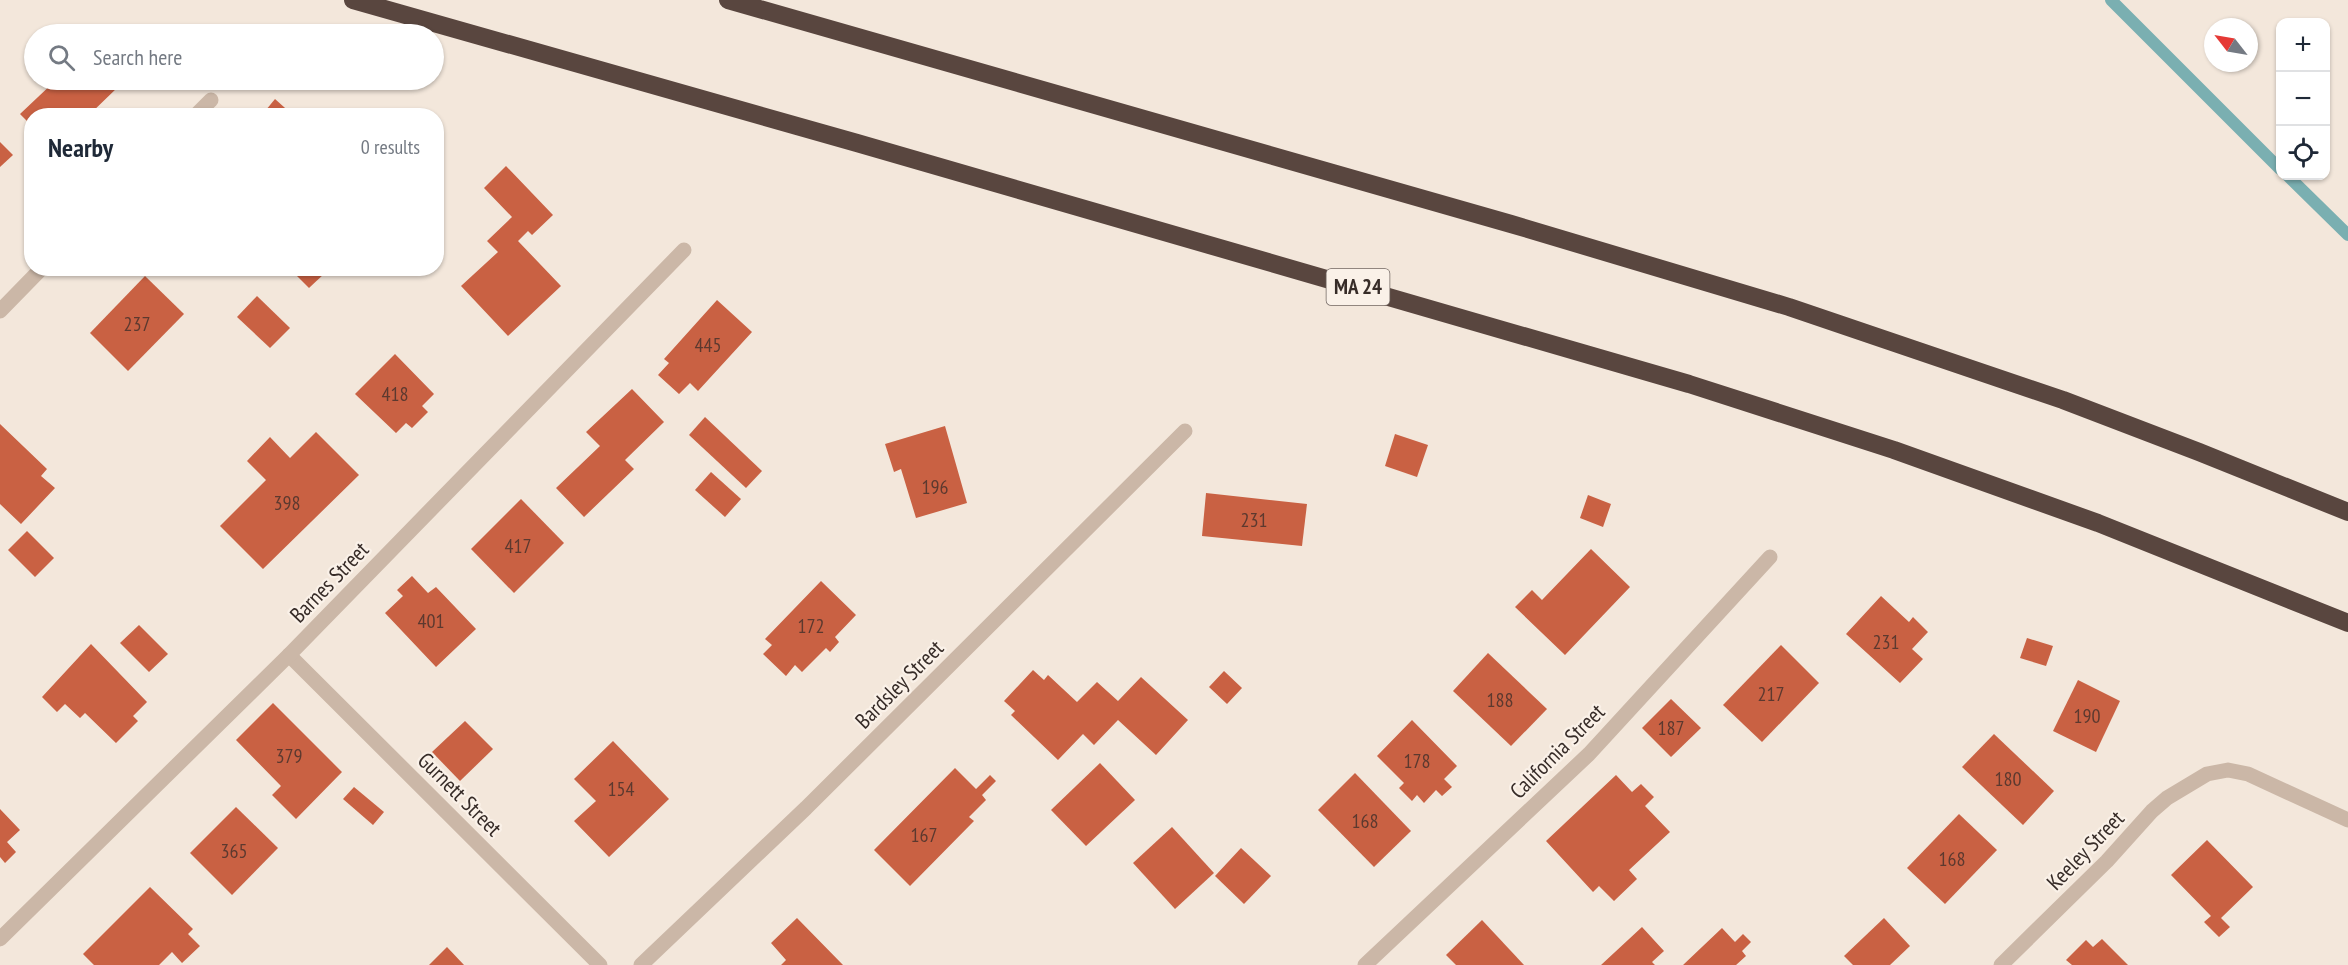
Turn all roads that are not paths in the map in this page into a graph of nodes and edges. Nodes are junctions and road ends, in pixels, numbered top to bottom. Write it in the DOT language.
graph roads {
  1 [pos="353,0"];
  2 [pos="728,0"];
  3 [pos="437,24"];
  4 [pos="444,26"];
  5 [pos="211,100"];
  6 [pos="203,108"];
  7 [pos="684,250"];
  8 [pos="34,276"];
  9 [pos="0,310"];
  10 [pos="1185,431"];
  11 [pos="2348,512"];
  12 [pos="1770,557"];
  13 [pos="2348,623"];
  14 [pos="289,655"];
  15 [pos="2348,820"];
  16 [pos="0,939"];
  17 [pos="600,965"];
  18 [pos="641,965"];
  19 [pos="1365,965"];
  20 [pos="2001,965"];
  1 -- 3 [label="highway, MA 24"];
  2 -- 11 [label="highway"];
  4 -- 13 [label="highway, MA 24"];
  5 -- 6 [label="street"];
  7 -- 14 [label="street, Barnes Street"];
  8 -- 9 [label="street"];
  10 -- 18 [label="street, Bardsley Street"];
  12 -- 19 [label="street, California Street"];
  14 -- 16 [label="street, Barnes Street"];
  14 -- 17 [label="street, Gurnett Street"];
  15 -- 20 [label="street, Keeley Street"];
}
